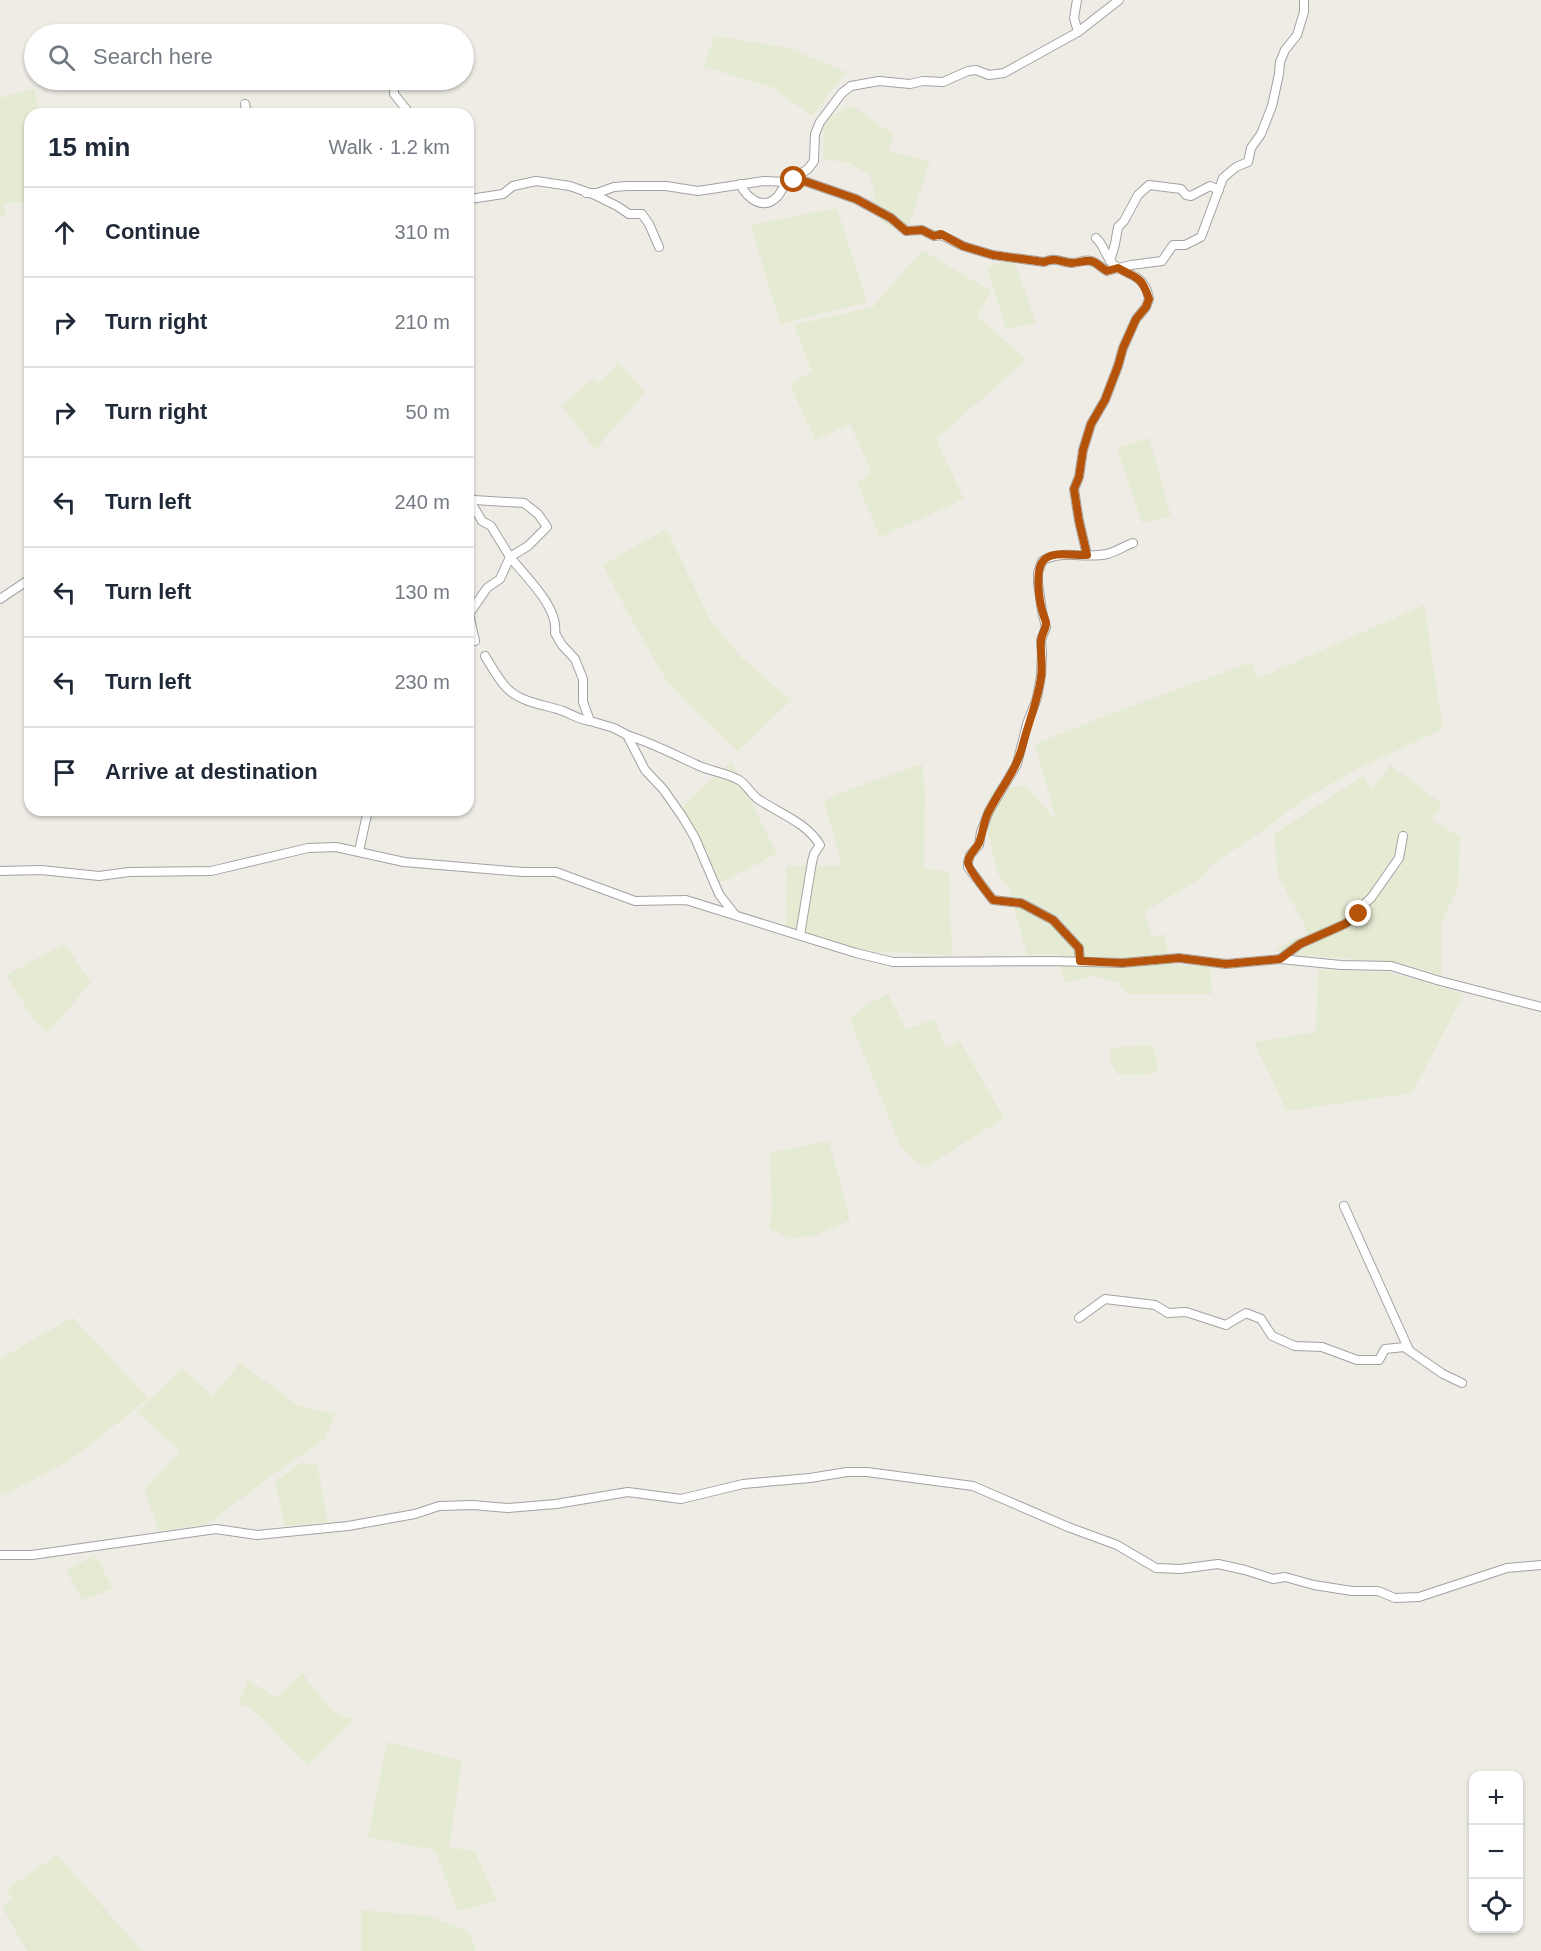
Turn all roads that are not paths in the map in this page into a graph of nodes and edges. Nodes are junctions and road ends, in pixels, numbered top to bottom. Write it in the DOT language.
graph roads {
  1 [pos="1077,0"];
  2 [pos="1119,0"];
  3 [pos="1304,0"];
  4 [pos="1078,32"];
  5 [pos="394,90"];
  6 [pos="245,104"];
  7 [pos="246,108"];
  8 [pos="405,108"];
  9 [pos="787,182"];
  10 [pos="740,184"];
  11 [pos="1219,190"];
  12 [pos="586,193"];
  13 [pos="474,198"];
  14 [pos="1096,238"];
  15 [pos="659,247"];
  16 [pos="1110,261"];
  17 [pos="1118,268"];
  18 [pos="474,499"];
  19 [pos="474,507"];
  20 [pos="1133,543"];
  21 [pos="1087,555"];
  22 [pos="510,557"];
  23 [pos="24,583"];
  24 [pos="0,598"];
  25 [pos="474,607"];
  26 [pos="485,656"];
  27 [pos="590,721"];
  28 [pos="627,735"];
  29 [pos="367,816"];
  30 [pos="1403,836"];
  31 [pos="359,851"];
  32 [pos="0,871"];
  33 [pos="735,915"];
  34 [pos="800,935"];
  35 [pos="1280,959"];
  36 [pos="1080,961"];
  37 [pos="1541,1007"];
  38 [pos="1344,1206"];
  39 [pos="1079,1318"];
  40 [pos="1409,1351"];
  41 [pos="1462,1383"];
  42 [pos="0,1556"];
  43 [pos="1541,1565"];
  1 -- 4 [label="street"];
  2 -- 4 [label="street"];
  3 -- 11 [label="street"];
  4 -- 9 [label="street"];
  5 -- 8 [label="street"];
  6 -- 7 [label="street"];
  9 -- 10 [label="street"];
  9 -- 10 [label="street"];
  9 -- 17 [label="street"];
  10 -- 12 [label="street"];
  11 -- 16 [label="street"];
  11 -- 17 [label="street"];
  12 -- 13 [label="street"];
  12 -- 15 [label="street"];
  14 -- 16 [label="street"];
  16 -- 17 [label="street"];
  17 -- 21 [label="street"];
  18 -- 22 [label="street"];
  19 -- 22 [label="street"];
  20 -- 21 [label="street"];
  21 -- 36 [label="street"];
  22 -- 25 [label="street"];
  22 -- 27 [label="street"];
  23 -- 24 [label="street"];
  26 -- 27 [label="street"];
  27 -- 28 [label="street"];
  28 -- 33 [label="street"];
  28 -- 34 [label="street"];
  29 -- 31 [label="street"];
  30 -- 35 [label="street"];
  31 -- 32 [label="street"];
  31 -- 33 [label="street"];
  33 -- 34 [label="street"];
  34 -- 36 [label="street"];
  35 -- 36 [label="street"];
  35 -- 37 [label="street"];
  38 -- 40 [label="street"];
  39 -- 40 [label="street"];
  40 -- 41 [label="street"];
  42 -- 43 [label="street"];
}
